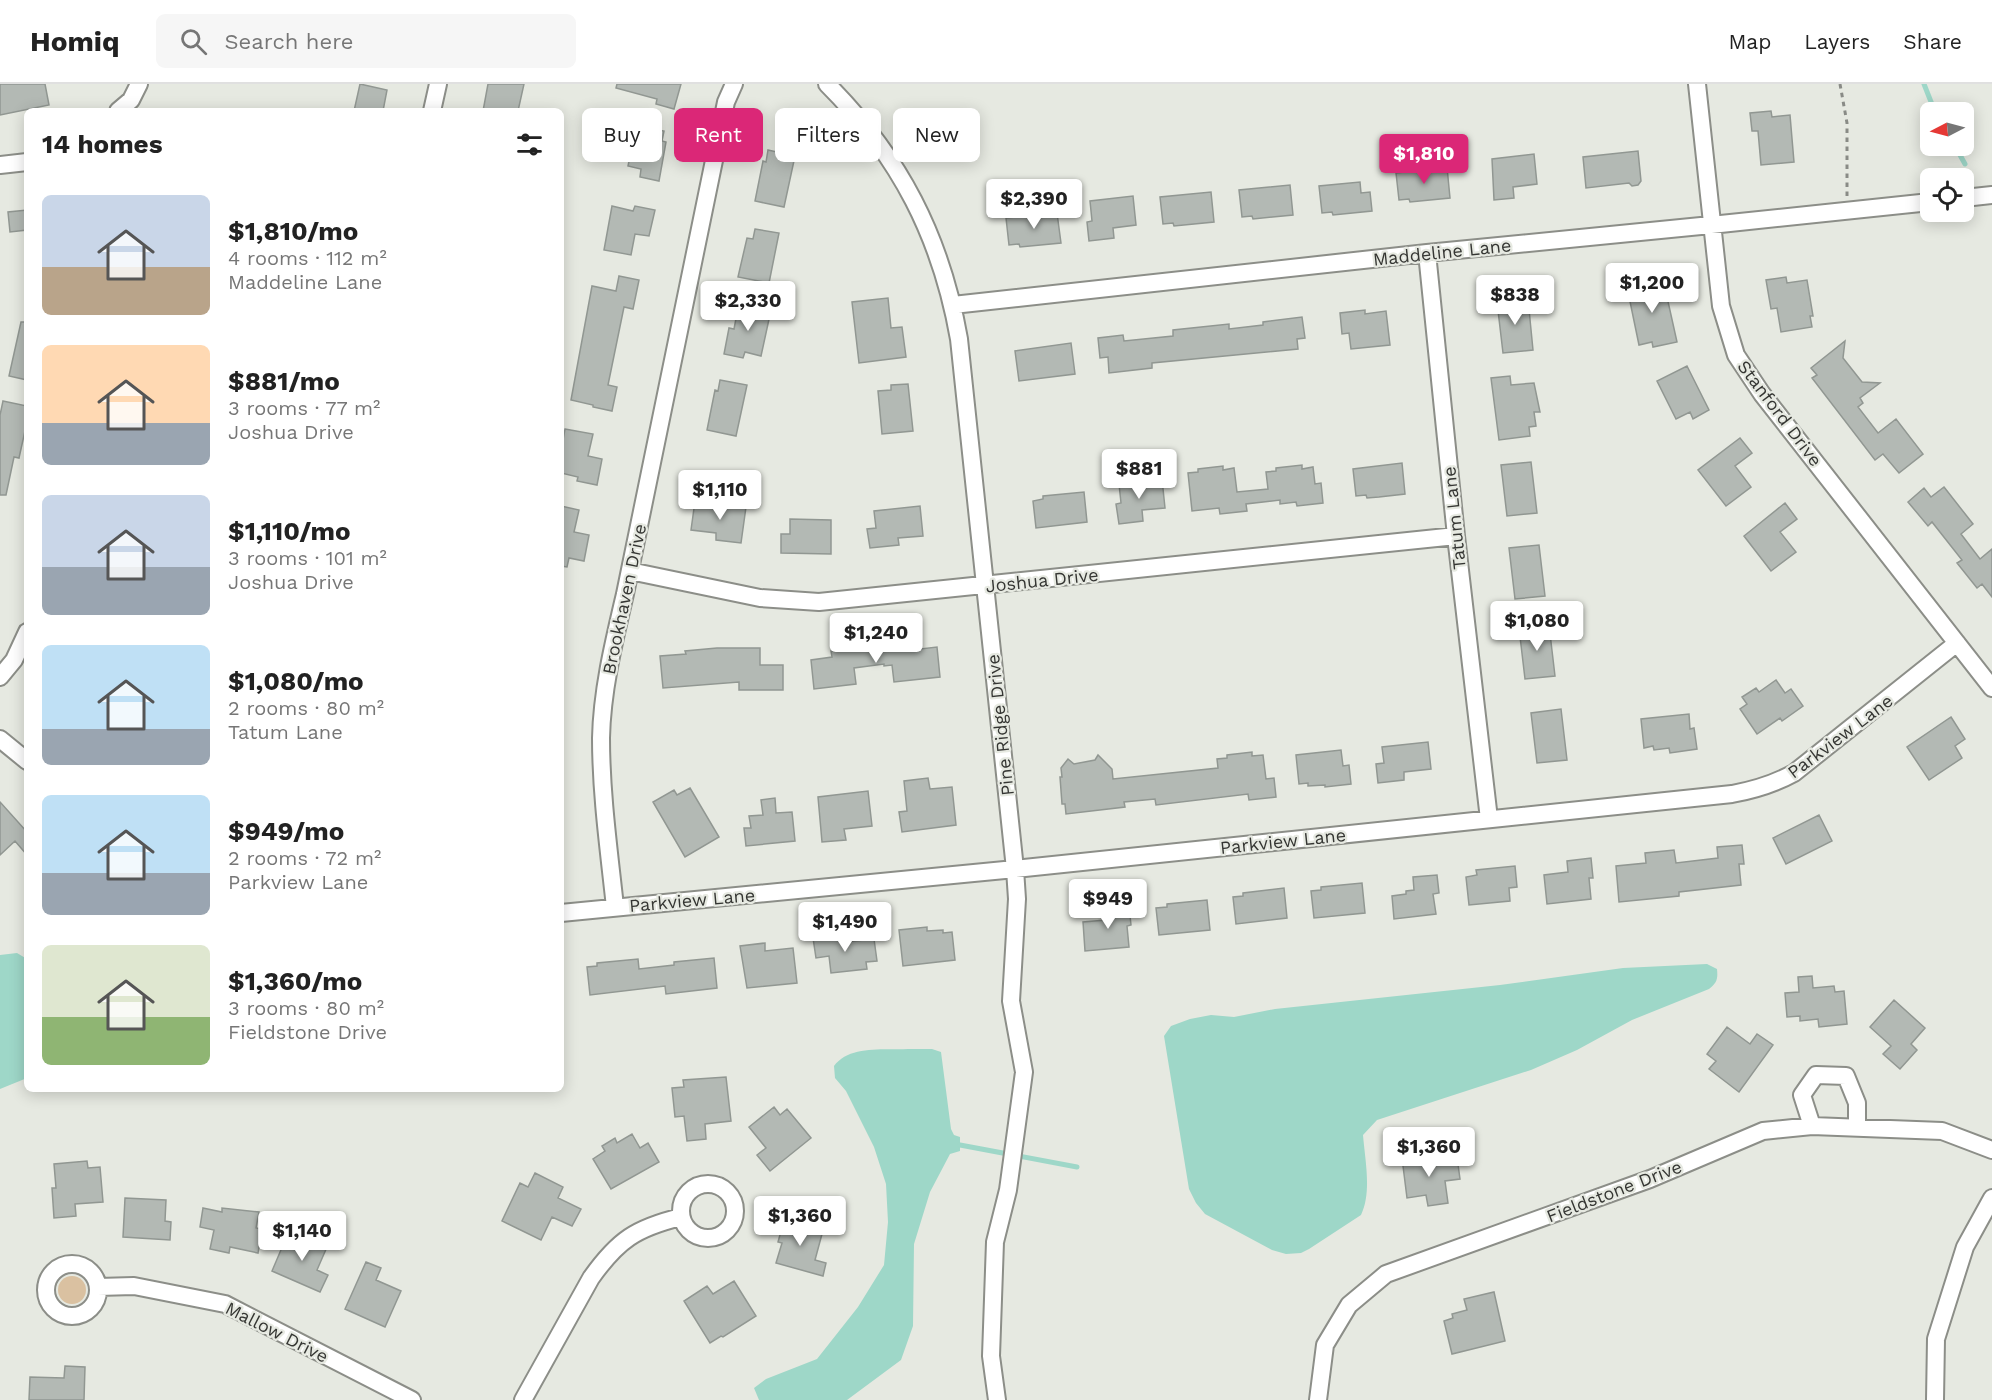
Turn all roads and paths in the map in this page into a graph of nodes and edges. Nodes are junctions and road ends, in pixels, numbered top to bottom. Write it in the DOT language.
graph roads {
  1 [pos="139,84"];
  2 [pos="438,84"];
  3 [pos="734,84"];
  4 [pos="827,84"];
  5 [pos="1697,84"];
  6 [pos="1840,84"];
  7 [pos="121,108"];
  8 [pos="433,108"];
  9 [pos="24,162"];
  10 [pos="0,165"];
  11 [pos="1992,195"];
  12 [pos="1974,197"];
  13 [pos="1920,203"];
  14 [pos="1847,211"];
  15 [pos="1711,225"];
  16 [pos="1427,253"];
  17 [pos="953,304"];
  18 [pos="1456,536"];
  19 [pos="630,571"];
  20 [pos="985,586"];
  21 [pos="24,638"];
  22 [pos="1957,643"];
  23 [pos="0,677"];
  24 [pos="1992,688"];
  25 [pos="0,739"];
  26 [pos="24,759"];
  27 [pos="1489,819"];
  28 [pos="1015,869"];
  29 [pos="615,907"];
  30 [pos="564,913"];
  31 [pos="1812,1126"];
  32 [pos="1857,1128"];
  33 [pos="1992,1150"];
  34 [pos="1992,1198"];
  35 [pos="681,1217"];
  36 [pos="98,1287"];
  37 [pos="412,1400"];
  38 [pos="522,1400"];
  39 [pos="997,1400"];
  40 [pos="1318,1400"];
  41 [pos="1935,1400"];
  1 -- 7 [label="street"];
  2 -- 8 [label="street"];
  3 -- 19 [label="street, Brookhaven Drive"];
  4 -- 17 [label="street, Pine Ridge Drive"];
  5 -- 15 [label="street, Stanford Drive"];
  6 -- 14 [label="path"];
  9 -- 10 [label="street"];
  11 -- 12 [label="street"];
  13 -- 14 [label="street, Maddeline Lane"];
  14 -- 15 [label="street, Maddeline Lane"];
  15 -- 16 [label="street, Maddeline Lane"];
  15 -- 22 [label="street, Stanford Drive"];
  16 -- 17 [label="street, Maddeline Lane"];
  16 -- 18 [label="street, Tatum Lane"];
  17 -- 20 [label="street, Pine Ridge Drive"];
  18 -- 20 [label="street, Joshua Drive"];
  18 -- 27 [label="street, Tatum Lane"];
  19 -- 20 [label="street, Joshua Drive"];
  19 -- 29 [label="street, Brookhaven Drive"];
  20 -- 28 [label="street, Pine Ridge Drive"];
  21 -- 23 [label="street"];
  22 -- 24 [label="street, Stanford Drive"];
  22 -- 27 [label="street, Parkview Lane"];
  25 -- 26 [label="street"];
  27 -- 28 [label="street, Parkview Lane"];
  28 -- 29 [label="street, Parkview Lane"];
  28 -- 39 [label="street, Pine Ridge Drive"];
  29 -- 30 [label="street, Parkview Lane"];
  31 -- 32 [label="street, Fieldstone Drive"];
  31 -- 32 [label="street"];
  31 -- 40 [label="street, Fieldstone Drive"];
  32 -- 33 [label="street, Fieldstone Drive"];
  34 -- 41 [label="street"];
  35 -- 38 [label="street"];
  36 -- 37 [label="street, Mallow Drive"];
}
